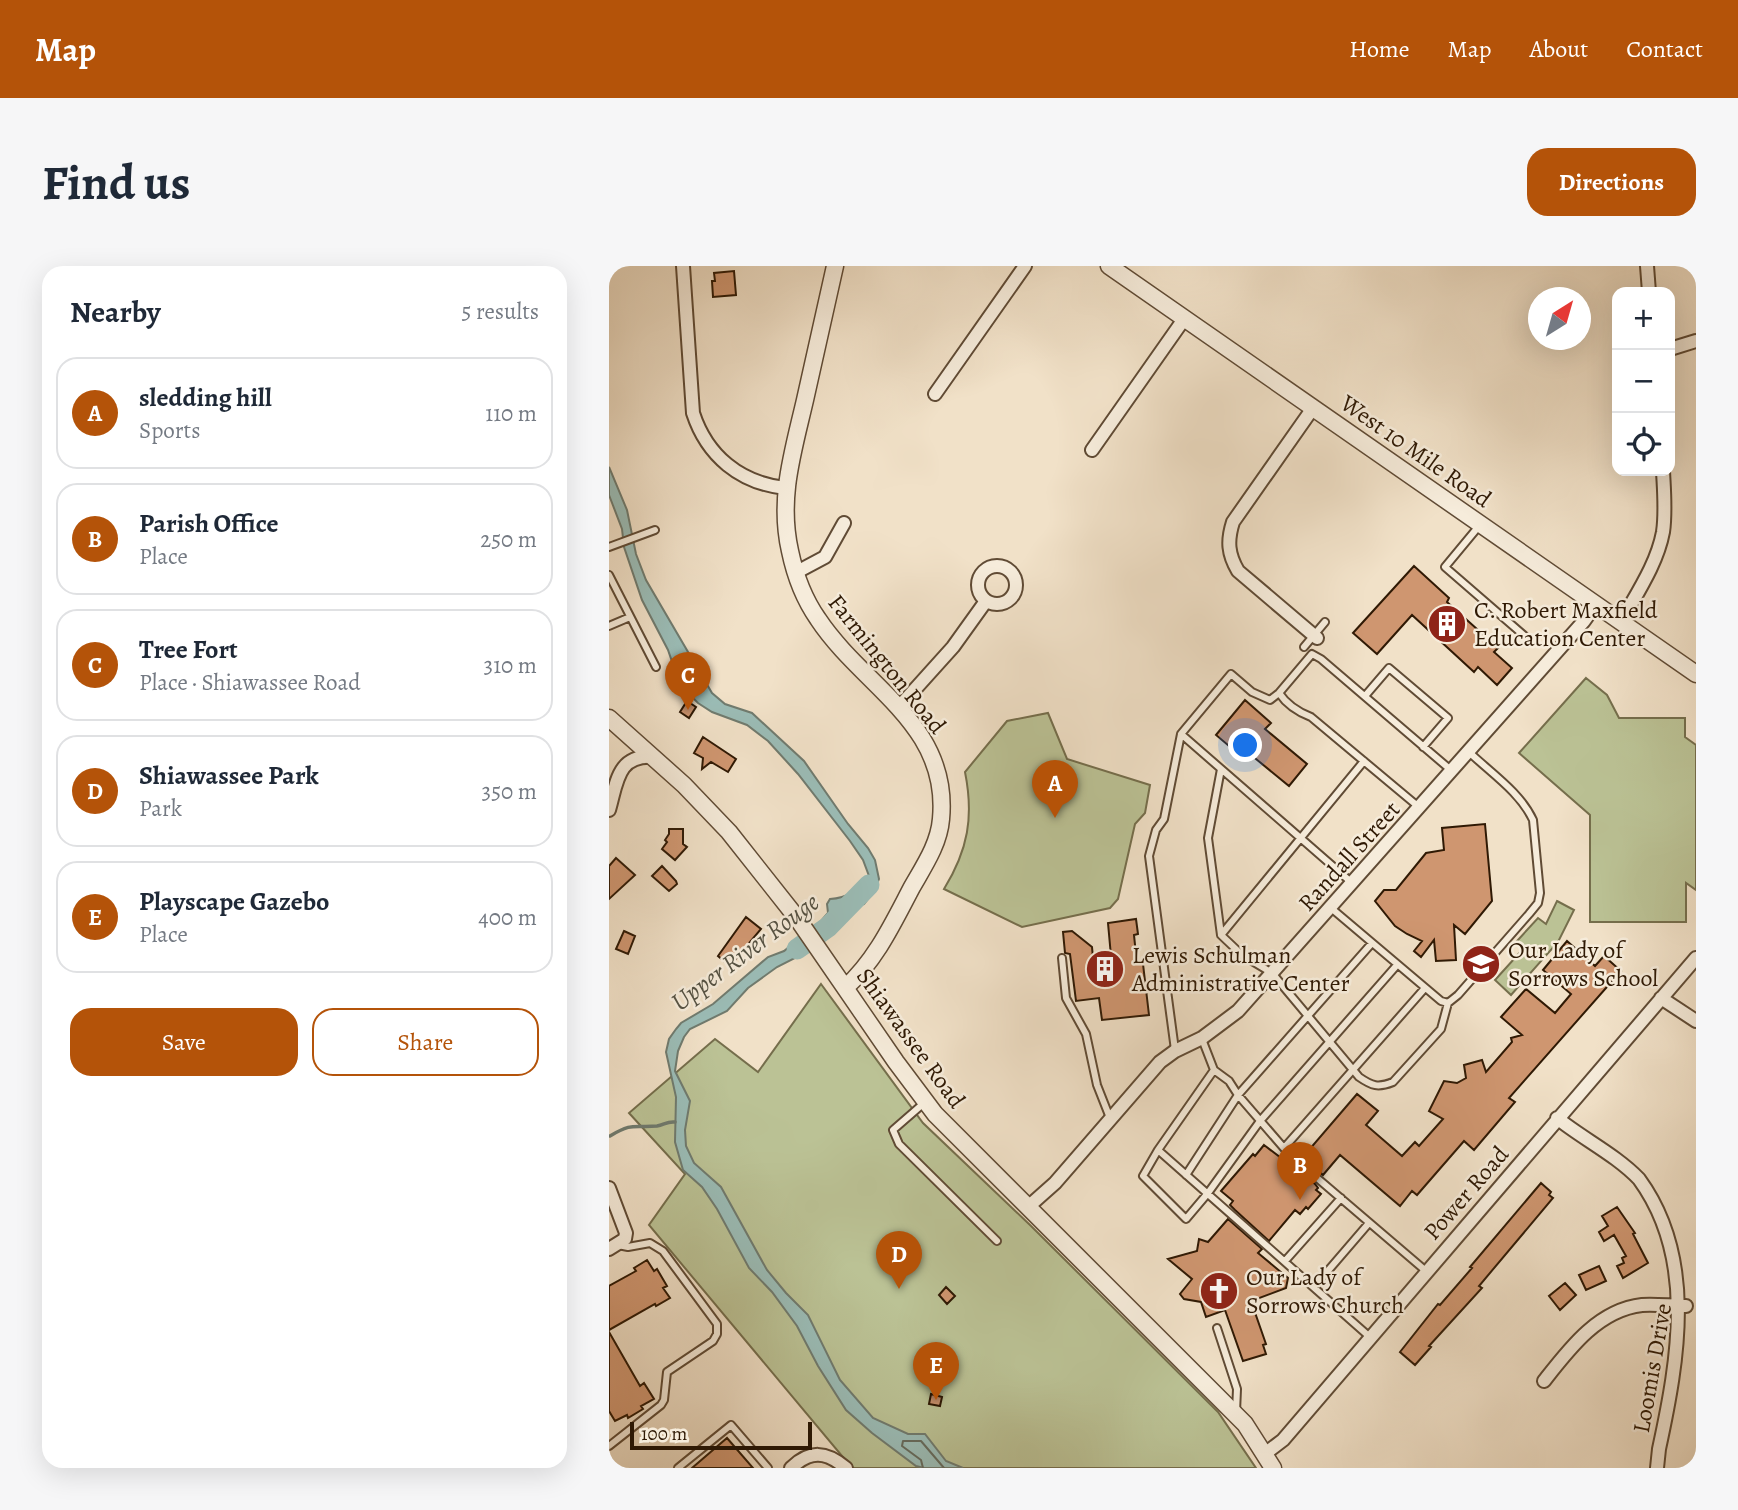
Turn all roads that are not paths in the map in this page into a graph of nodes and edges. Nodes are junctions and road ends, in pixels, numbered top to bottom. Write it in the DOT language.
graph roads {
  1 [pos="683,266"];
  2 [pos="835,266"];
  3 [pos="1025,266"];
  4 [pos="1109,266"];
  5 [pos="1647,266"];
  6 [pos="1649,287"];
  7 [pos="1184,318"];
  8 [pos="1696,341"];
  9 [pos="1675,347"];
  10 [pos="936,394"];
  11 [pos="1313,408"];
  12 [pos="1092,450"];
  13 [pos="1663,476"];
  14 [pos="785,488"];
  15 [pos="844,523"];
  16 [pos="1480,524"];
  17 [pos="655,530"];
  18 [pos="612,546"];
  19 [pos="795,573"];
  20 [pos="609,575"];
  21 [pos="986,601"];
  22 [pos="1596,604"];
  23 [pos="630,617"];
  24 [pos="1325,622"];
  25 [pos="1621,622"];
  26 [pos="609,626"];
  27 [pos="1315,637"];
  28 [pos="1527,638"];
  29 [pos="1304,647"];
  30 [pos="656,667"];
  31 [pos="1696,674"];
  32 [pos="1279,693"];
  33 [pos="1365,696"];
  34 [pos="898,708"];
  35 [pos="609,718"];
  36 [pos="1181,734"];
  37 [pos="1423,747"];
  38 [pos="1469,752"];
  39 [pos="654,757"];
  40 [pos="1364,761"];
  41 [pos="1221,769"];
  42 [pos="1452,771"];
  43 [pos="613,773"];
  44 [pos="1420,808"];
  45 [pos="609,810"];
  46 [pos="1301,838"];
  47 [pos="1353,883"];
  48 [pos="1331,908"];
  49 [pos="1221,935"];
  50 [pos="1372,943"];
  51 [pos="1062,958"];
  52 [pos="1696,958"];
  53 [pos="1397,965"];
  54 [pos="1272,973"];
  55 [pos="845,988"];
  56 [pos="1425,988"];
  57 [pos="1661,998"];
  58 [pos="1448,1003"];
  59 [pos="1307,1015"];
  60 [pos="1696,1021"];
  61 [pos="1202,1038"];
  62 [pos="1329,1042"];
  63 [pos="1175,1051"];
  64 [pos="1214,1070"];
  65 [pos="1353,1071"];
  66 [pos="1238,1095"];
  67 [pos="925,1101"];
  68 [pos="1557,1118"];
  69 [pos="1111,1119"];
  70 [pos="1260,1121"];
  71 [pos="1284,1148"];
  72 [pos="1158,1150"];
  73 [pos="1186,1175"];
  74 [pos="609,1188"];
  75 [pos="1208,1193"];
  76 [pos="1341,1198"];
  77 [pos="1028,1207"];
  78 [pos="1369,1223"];
  79 [pos="997,1241"];
  80 [pos="614,1247"];
  81 [pos="1285,1261"];
  82 [pos="1426,1271"];
  83 [pos="1314,1287"];
  84 [pos="1686,1306"];
  85 [pos="1217,1328"];
  86 [pos="1371,1338"];
  87 [pos="1544,1381"];
  88 [pos="1235,1414"];
  89 [pos="609,1446"];
  90 [pos="1266,1453"];
  91 [pos="678,1468"];
  92 [pos="768,1468"];
  93 [pos="791,1468"];
  94 [pos="846,1468"];
  95 [pos="1273,1468"];
  96 [pos="1657,1468"];
  1 -- 14 [label="street"];
  2 -- 14 [label="street, Farmington Road"];
  3 -- 10 [label="street"];
  4 -- 7 [label="street, West 10 Mile Road"];
  5 -- 6 [label="street"];
  7 -- 11 [label="street, West 10 Mile Road"];
  7 -- 12 [label="street"];
  8 -- 9 [label="street"];
  11 -- 16 [label="street, West 10 Mile Road"];
  11 -- 27 [label="street"];
  13 -- 25 [label="street"];
  14 -- 19 [label="street, Farmington Road"];
  15 -- 19 [label="street"];
  16 -- 22 [label="street, West 10 Mile Road"];
  16 -- 28 [label="lane"];
  17 -- 18 [label="lane"];
  19 -- 34 [label="street, Farmington Road"];
  20 -- 23 [label="lane"];
  21 -- 34 [label="street"];
  22 -- 25 [label="street, West 10 Mile Road"];
  22 -- 38 [label="street, Randall Street"];
  23 -- 26 [label="lane"];
  23 -- 30 [label="lane"];
  24 -- 27 [label="lane"];
  25 -- 31 [label="street, West 10 Mile Road"];
  27 -- 29 [label="lane"];
  32 -- 33 [label="lane"];
  32 -- 36 [label="lane"];
  32 -- 40 [label="lane"];
  33 -- 37 [label="lane"];
  33 -- 37 [label="lane"];
  34 -- 55 [label="street, Farmington Road"];
  35 -- 39 [label="street, Shiawassee Road"];
  36 -- 41 [label="lane"];
  36 -- 63 [label="lane"];
  37 -- 42 [label="lane"];
  38 -- 42 [label="street, Randall Street"];
  38 -- 58 [label="lane"];
  39 -- 43 [label="street"];
  39 -- 55 [label="street, Shiawassee Road"];
  40 -- 44 [label="lane"];
  40 -- 46 [label="lane"];
  41 -- 46 [label="lane"];
  41 -- 49 [label="lane"];
  42 -- 44 [label="street, Randall Street"];
  43 -- 45 [label="street"];
  44 -- 47 [label="street, Randall Street"];
  46 -- 47 [label="lane"];
  46 -- 49 [label="lane"];
  47 -- 48 [label="street, Randall Street"];
  48 -- 50 [label="lane"];
  48 -- 54 [label="street, Randall Street"];
  49 -- 54 [label="lane"];
  50 -- 53 [label="lane"];
  50 -- 59 [label="lane"];
  51 -- 69 [label="lane"];
  52 -- 57 [label="street, Power Road"];
  53 -- 56 [label="lane"];
  53 -- 62 [label="lane"];
  54 -- 59 [label="lane"];
  54 -- 61 [label="street, Randall Street"];
  55 -- 67 [label="street, Shiawassee Road"];
  56 -- 58 [label="lane"];
  56 -- 65 [label="lane"];
  57 -- 60 [label="street"];
  57 -- 68 [label="street, Power Road"];
  58 -- 65 [label="lane"];
  59 -- 62 [label="lane"];
  59 -- 66 [label="lane"];
  61 -- 63 [label="street, Randall Street"];
  61 -- 64 [label="lane"];
  62 -- 65 [label="lane"];
  62 -- 70 [label="lane"];
  63 -- 69 [label="street, Randall Street"];
  64 -- 66 [label="lane"];
  64 -- 72 [label="lane"];
  65 -- 71 [label="lane"];
  66 -- 70 [label="lane"];
  66 -- 73 [label="lane"];
  67 -- 77 [label="street, Shiawassee Road"];
  67 -- 79 [label="lane"];
  68 -- 82 [label="street, Power Road"];
  68 -- 84 [label="street, Loomis Drive"];
  69 -- 77 [label="street, Randall Street"];
  70 -- 71 [label="lane"];
  70 -- 75 [label="lane"];
  71 -- 76 [label="lane"];
  72 -- 73 [label="lane"];
  72 -- 75 [label="lane"];
  73 -- 75 [label="lane"];
  74 -- 80 [label="street"];
  75 -- 81 [label="lane"];
  76 -- 78 [label="lane"];
  76 -- 81 [label="lane"];
  77 -- 88 [label="street, Shiawassee Road"];
  78 -- 82 [label="lane"];
  78 -- 83 [label="lane"];
  80 -- 89 [label="lane"];
  81 -- 83 [label="lane"];
  82 -- 86 [label="street, Power Road"];
  83 -- 86 [label="lane"];
  84 -- 87 [label="street"];
  84 -- 96 [label="street, Loomis Drive"];
  85 -- 88 [label="lane"];
  86 -- 90 [label="street, Power Road"];
  88 -- 90 [label="street, Shiawassee Road"];
  90 -- 95 [label="street, Shiawassee Road"];
  91 -- 92 [label="lane"];
  93 -- 94 [label="street"];
}
